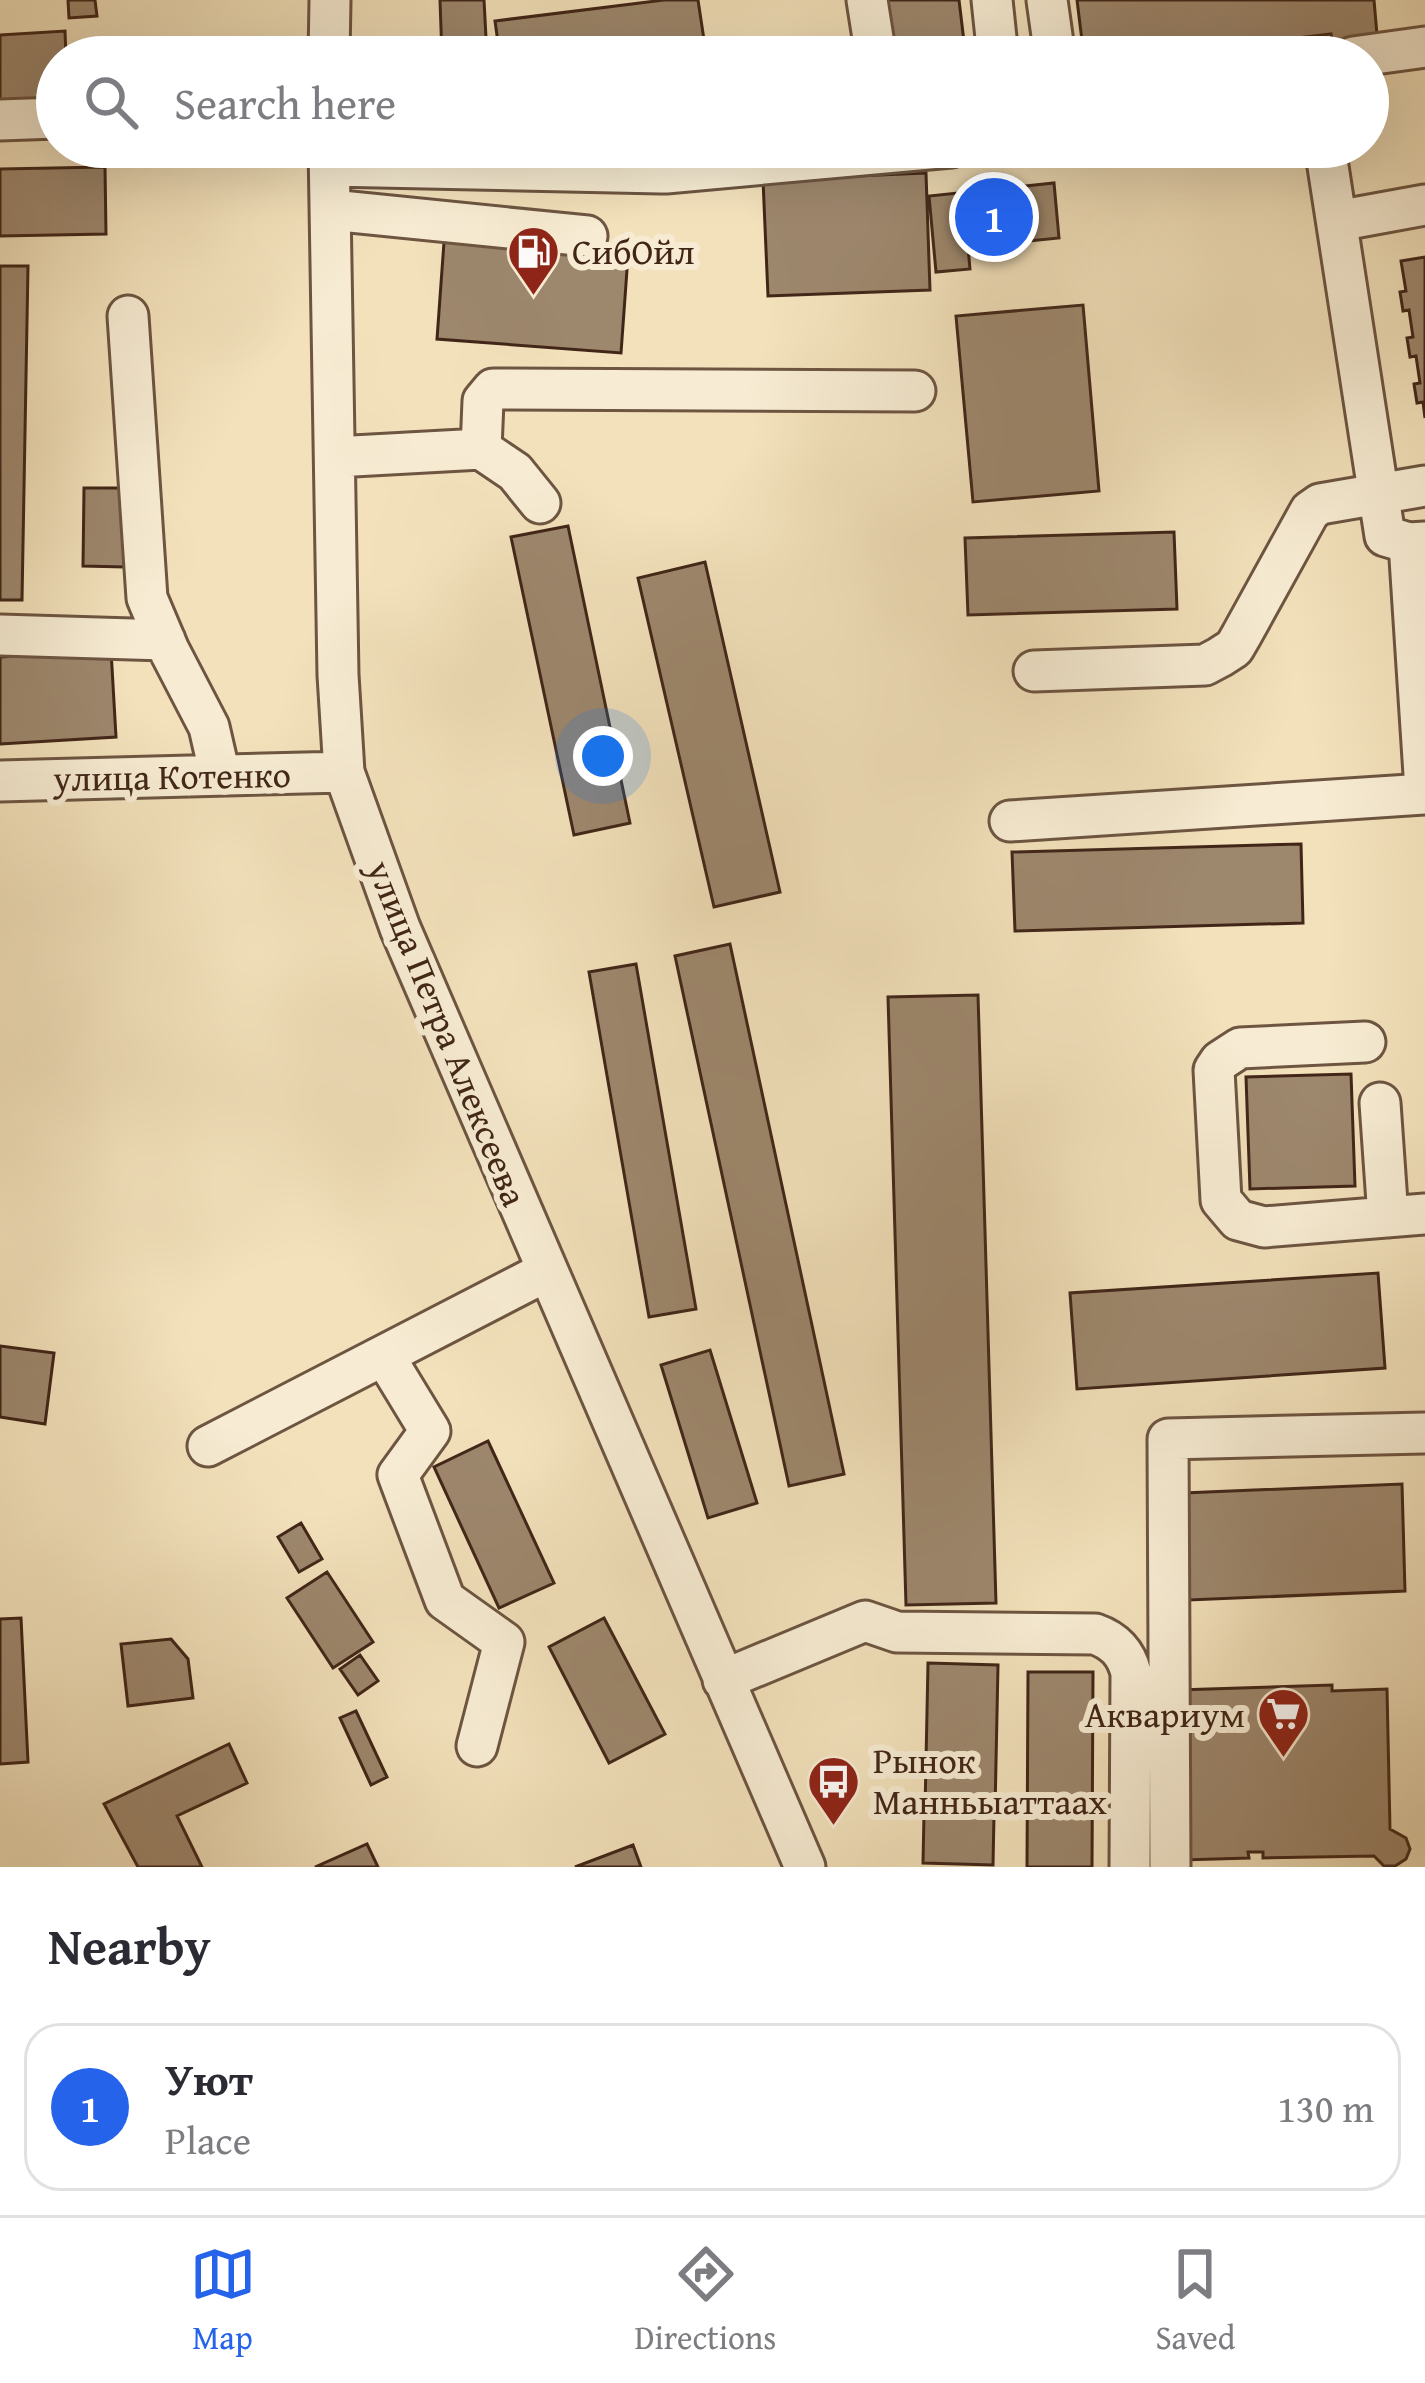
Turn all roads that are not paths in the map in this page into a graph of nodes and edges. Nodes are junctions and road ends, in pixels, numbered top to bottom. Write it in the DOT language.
graph roads {
  1 [pos="330,0"];
  2 [pos="867,0"];
  3 [pos="992,0"];
  4 [pos="1047,0"];
  5 [pos="329,36"];
  6 [pos="873,36"];
  7 [pos="996,36"];
  8 [pos="1052,36"];
  9 [pos="1425,47"];
  10 [pos="1389,52"];
  11 [pos="36,119"];
  12 [pos="0,120"];
  13 [pos="330,168"];
  14 [pos="558,168"];
  15 [pos="668,168"];
  16 [pos="717,168"];
  17 [pos="1328,168"];
  18 [pos="661,173"];
  19 [pos="1425,205"];
  20 [pos="331,209"];
  21 [pos="1337,220"];
  22 [pos="587,236"];
  23 [pos="128,316"];
  24 [pos="916,391"];
  25 [pos="482,449"];
  26 [pos="335,457"];
  27 [pos="1425,486"];
  28 [pos="1376,494"];
  29 [pos="540,503"];
  30 [pos="1417,543"];
  31 [pos="1420,624"];
  32 [pos="0,635"];
  33 [pos="165,640"];
  34 [pos="1034,671"];
  35 [pos="344,772"];
  36 [pos="220,775"];
  37 [pos="0,781"];
  38 [pos="1425,792"];
  39 [pos="1010,820"];
  40 [pos="1365,1042"];
  41 [pos="1379,1103"];
  42 [pos="1406,1215"];
  43 [pos="547,1270"];
  44 [pos="385,1357"];
  45 [pos="1425,1433"];
  46 [pos="208,1446"];
  47 [pos="723,1680"];
  48 [pos="477,1746"];
  49 [pos="805,1867"];
  50 [pos="1130,1867"];
  51 [pos="1170,1867"];
  1 -- 5 [label="street"];
  2 -- 6 [label="street"];
  3 -- 7 [label="street"];
  4 -- 8 [label="street"];
  9 -- 10 [label="street"];
  11 -- 12 [label="street"];
  13 -- 20 [label="street, улица Петра Алексеева"];
  14 -- 18 [label="street"];
  15 -- 18 [label="street"];
  16 -- 18 [label="street"];
  17 -- 21 [label="street"];
  19 -- 21 [label="street"];
  20 -- 22 [label="street"];
  20 -- 26 [label="street, улица Петра Алексеева"];
  21 -- 28 [label="street"];
  23 -- 33 [label="street"];
  24 -- 25 [label="street"];
  25 -- 26 [label="street"];
  25 -- 29 [label="street"];
  26 -- 35 [label="street, улица Петра Алексеева"];
  27 -- 28 [label="street"];
  28 -- 30 [label="street"];
  28 -- 34 [label="street"];
  30 -- 31 [label="street"];
  31 -- 38 [label="street"];
  32 -- 33 [label="street"];
  33 -- 36 [label="street"];
  35 -- 36 [label="street, улица Котенко"];
  35 -- 43 [label="street, улица Петра Алексеева"];
  36 -- 37 [label="street, улица Котенко"];
  38 -- 39 [label="street"];
  40 -- 42 [label="street"];
  41 -- 42 [label="street"];
  43 -- 44 [label="street"];
  43 -- 47 [label="street, улица Петра Алексеева"];
  44 -- 46 [label="street"];
  44 -- 48 [label="street"];
  45 -- 51 [label="street"];
  47 -- 49 [label="street, улица Петра Алексеева"];
  47 -- 50 [label="street"];
}
